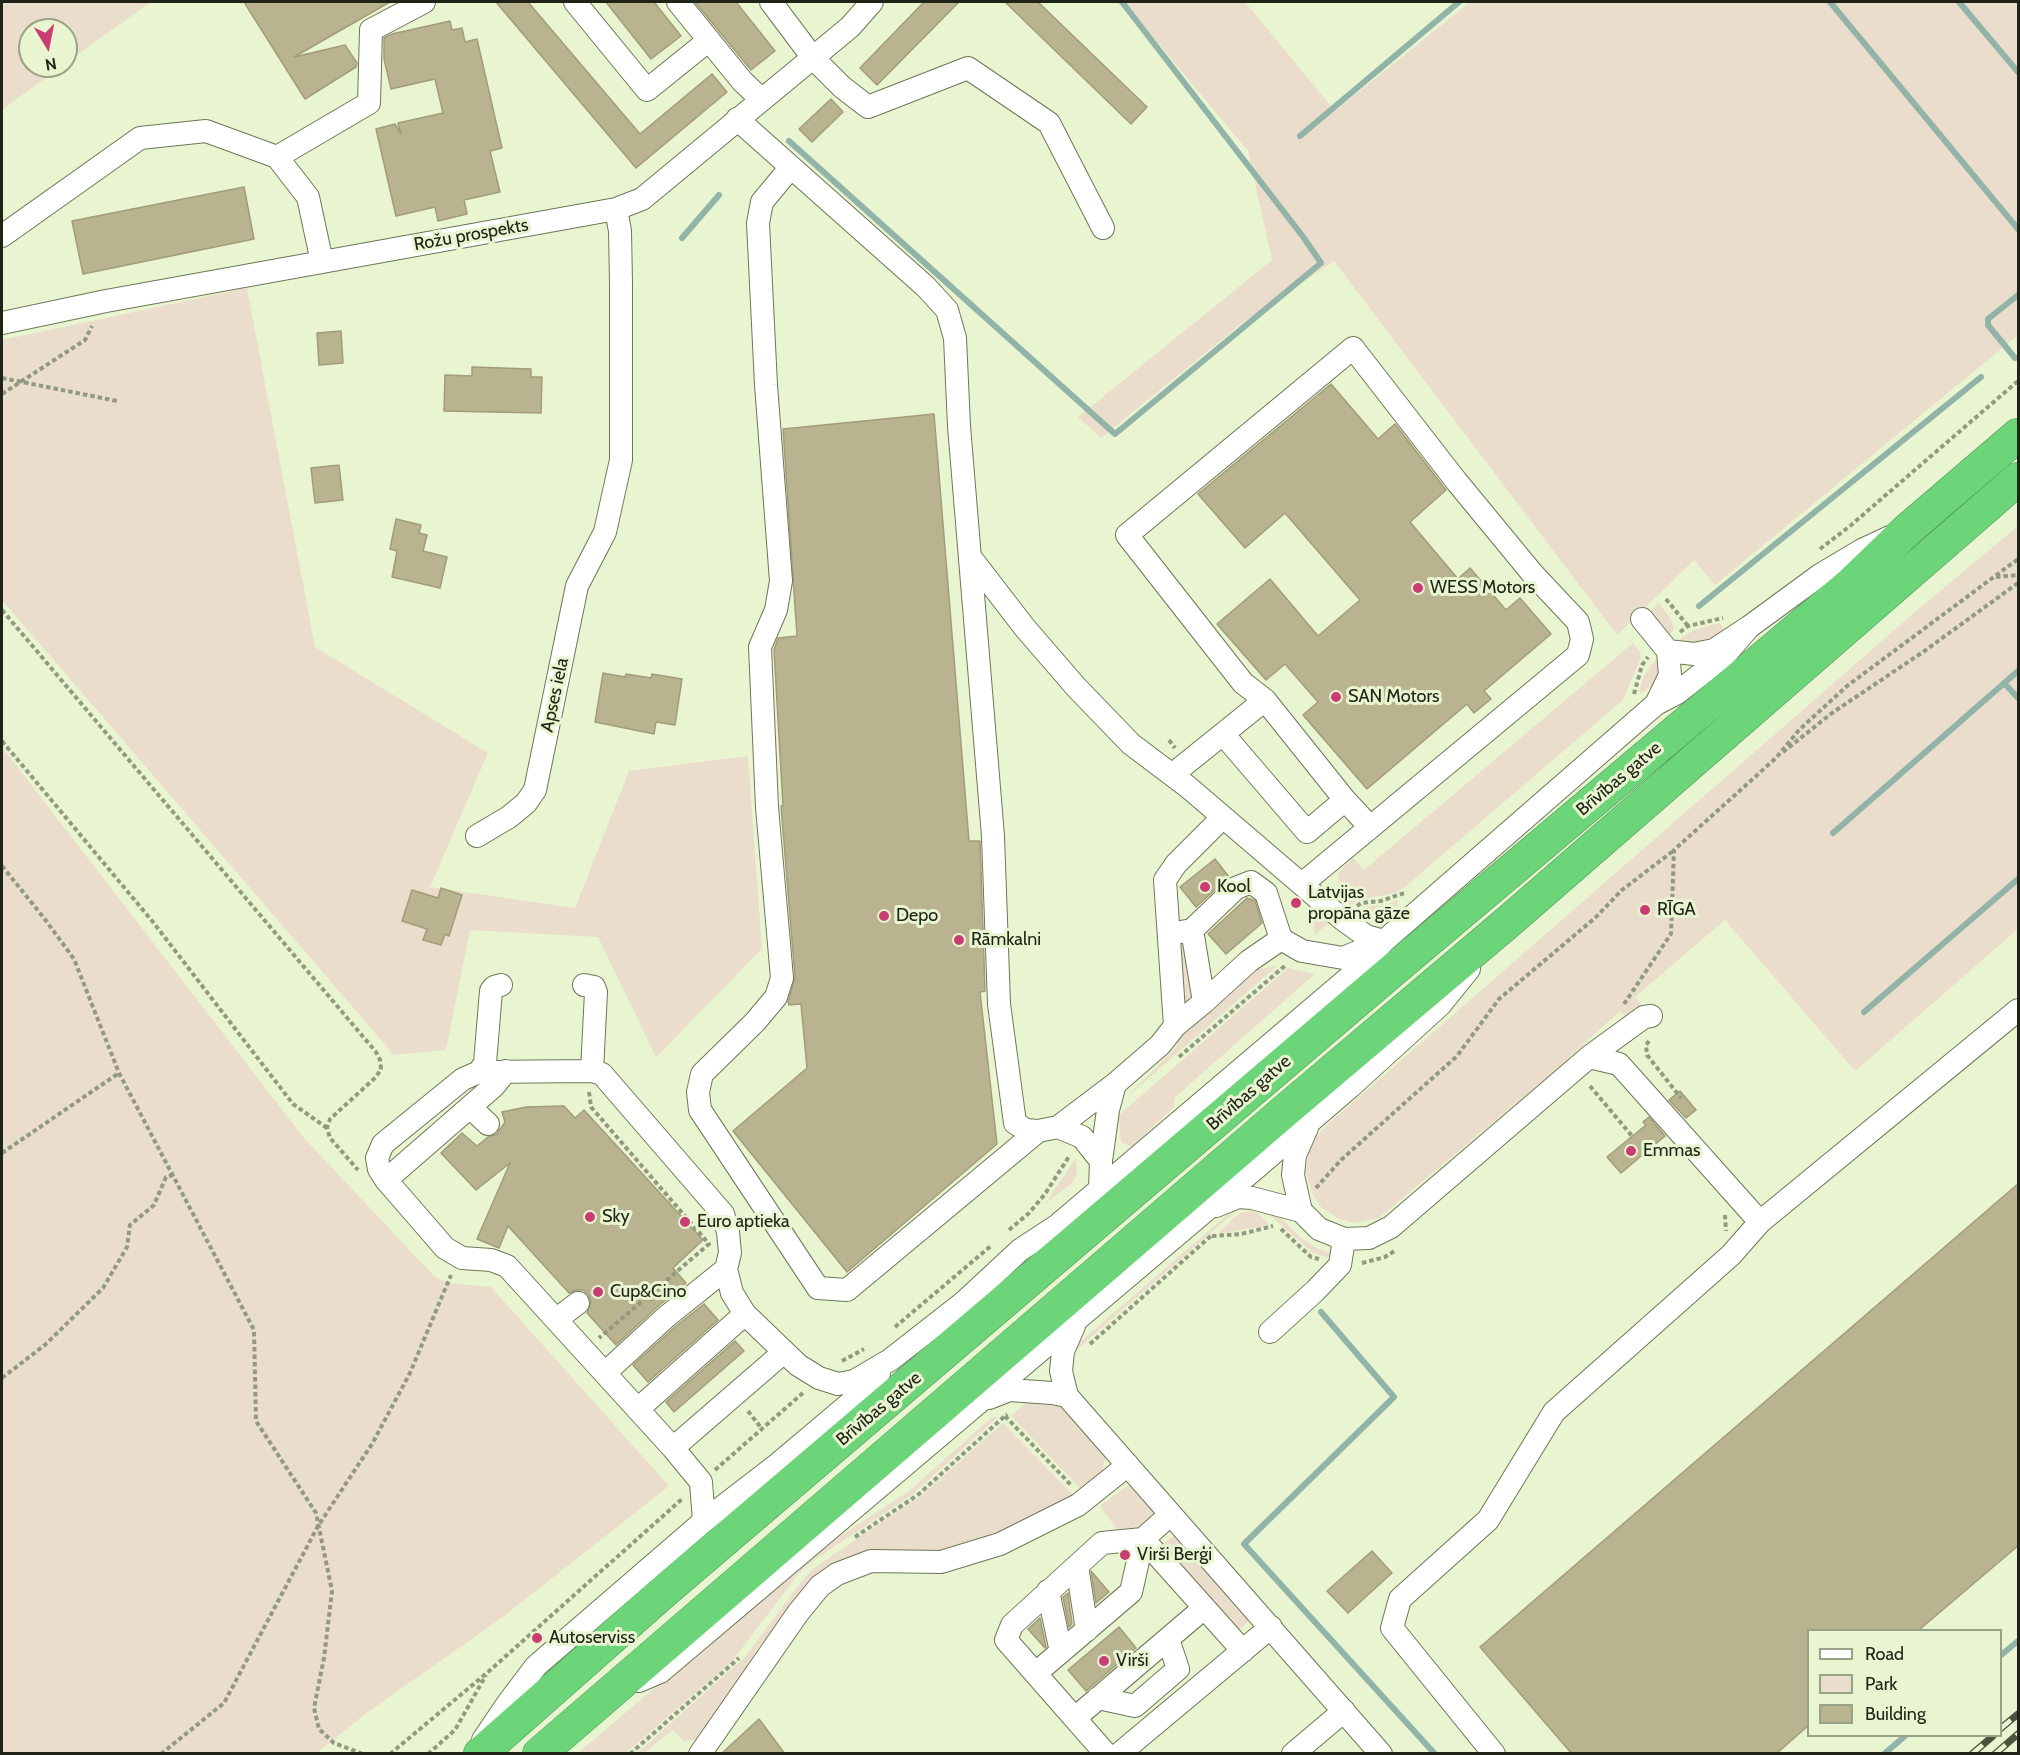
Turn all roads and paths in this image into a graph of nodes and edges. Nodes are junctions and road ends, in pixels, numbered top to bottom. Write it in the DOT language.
graph roads {
  1 [pos="424,2"];
  2 [pos="575,2"];
  3 [pos="678,2"];
  4 [pos="771,2"];
  5 [pos="872,2"];
  6 [pos="709,40"];
  7 [pos="813,58"];
  8 [pos="762,100"];
  9 [pos="737,119"];
  10 [pos="278,157"];
  11 [pos="791,167"];
  12 [pos="616,209"];
  13 [pos="1103,228"];
  14 [pos="2,236"];
  15 [pos="322,262"];
  16 [pos="106,301"];
  17 [pos="2,323"];
  18 [pos="2,378"];
  19 [pos="22,381"];
  20 [pos="2019,381"];
  21 [pos="2,394"];
  22 [pos="117,401"];
  23 [pos="2019,435"];
  24 [pos="2019,479"];
  25 [pos="1906,531"];
  26 [pos="1814,553"];
  27 [pos="971,558"];
  28 [pos="2019,559"];
  29 [pos="2019,575"];
  30 [pos="1995,577"];
  31 [pos="2019,583"];
  32 [pos="1666,599"];
  33 [pos="2,610"];
  34 [pos="1727,617"];
  35 [pos="1642,619"];
  36 [pos="1688,626"];
  37 [pos="1749,627"];
  38 [pos="1666,648"];
  39 [pos="1631,699"];
  40 [pos="1265,700"];
  41 [pos="1656,704"];
  42 [pos="1223,734"];
  43 [pos="1169,740"];
  44 [pos="2,741"];
  45 [pos="1776,758"];
  46 [pos="1180,769"];
  47 [pos="1345,800"];
  48 [pos="1223,817"];
  49 [pos="1370,826"];
  50 [pos="477,836"];
  51 [pos="1674,850"];
  52 [pos="2,866"];
  53 [pos="1302,884"];
  54 [pos="1411,889"];
  55 [pos="1341,918"];
  56 [pos="1508,922"];
  57 [pos="1192,930"];
  58 [pos="1169,934"];
  59 [pos="1281,939"];
  60 [pos="1384,941"];
  61 [pos="1302,951"];
  62 [pos="584,985"];
  63 [pos="501,986"];
  64 [pos="1204,1002"];
  65 [pos="1620,1010"];
  66 [pos="2019,1010"];
  67 [pos="1651,1016"];
  68 [pos="1175,1026"];
  69 [pos="1589,1057"];
  70 [pos="1176,1059"];
  71 [pos="506,1071"];
  72 [pos="592,1071"];
  73 [pos="479,1072"];
  74 [pos="119,1073"];
  75 [pos="1596,1081"];
  76 [pos="1115,1084"];
  77 [pos="1590,1086"];
  78 [pos="1583,1092"];
  79 [pos="1687,1105"];
  80 [pos="470,1107"];
  81 [pos="1313,1119"];
  82 [pos="488,1124"];
  83 [pos="327,1128"];
  84 [pos="1048,1129"];
  85 [pos="1632,1136"];
  86 [pos="1075,1149"];
  87 [pos="2,1154"];
  88 [pos="1101,1161"];
  89 [pos="361,1174"];
  90 [pos="173,1175"];
  91 [pos="386,1180"];
  92 [pos="1100,1189"];
  93 [pos="1206,1210"];
  94 [pos="1722,1210"];
  95 [pos="1302,1212"];
  96 [pos="1271,1219"];
  97 [pos="1760,1222"];
  98 [pos="1278,1225"];
  99 [pos="1219,1229"];
  100 [pos="1284,1231"];
  101 [pos="1002,1236"];
  102 [pos="1212,1236"];
  103 [pos="1344,1239"];
  104 [pos="994,1243"];
  105 [pos="1402,1246"];
  106 [pos="1731,1255"];
  107 [pos="1340,1265"];
  108 [pos="726,1269"];
  109 [pos="447,1283"];
  110 [pos="578,1303"];
  111 [pos="745,1314"];
  112 [pos="557,1318"];
  113 [pos="1076,1322"];
  114 [pos="1270,1332"];
  115 [pos="887,1334"];
  116 [pos="871,1346"];
  117 [pos="784,1352"];
  118 [pos="585,1353"];
  119 [pos="890,1360"];
  120 [pos="1062,1364"];
  121 [pos="605,1373"];
  122 [pos="2,1378"];
  123 [pos="819,1378"];
  124 [pos="1028,1391"];
  125 [pos="1067,1396"];
  126 [pos="977,1403"];
  127 [pos="638,1409"];
  128 [pos="1005,1416"];
  129 [pos="673,1448"];
  130 [pos="1128,1465"];
  131 [pos="701,1482"];
  132 [pos="1084,1500"];
  133 [pos="1170,1515"];
  134 [pos="705,1521"];
  135 [pos="318,1526"];
  136 [pos="854,1538"];
  137 [pos="1143,1539"];
  138 [pos="1077,1566"];
  139 [pos="1048,1591"];
  140 [pos="1204,1608"];
  141 [pos="1271,1627"];
  142 [pos="1087,1629"];
  143 [pos="745,1651"];
  144 [pos="1243,1651"];
  145 [pos="1061,1652"];
  146 [pos="488,1672"];
  147 [pos="1036,1673"];
  148 [pos="602,1698"];
  149 [pos="1344,1712"];
  150 [pos="1075,1718"];
  151 [pos="702,1751"];
  152 [pos="161,1754"];
  153 [pos="363,1754"];
  154 [pos="390,1754"];
  155 [pos="428,1754"];
  156 [pos="475,1754"];
  157 [pos="480,1754"];
  158 [pos="539,1754"];
  159 [pos="630,1754"];
  160 [pos="1106,1754"];
  161 [pos="1119,1754"];
  162 [pos="1293,1754"];
  163 [pos="1381,1754"];
  164 [pos="1494,1754"];
  1 -- 10 [label="street"];
  2 -- 6 [label="street"];
  3 -- 6 [label="street"];
  4 -- 7 [label="street"];
  5 -- 7 [label="street, Rožu prospekts"];
  6 -- 8 [label="street"];
  7 -- 8 [label="street, Rožu prospekts"];
  7 -- 13 [label="street"];
  8 -- 9 [label="street, Rožu prospekts"];
  9 -- 11 [label="street"];
  9 -- 12 [label="street, Rožu prospekts"];
  10 -- 14 [label="street"];
  10 -- 15 [label="street"];
  11 -- 27 [label="street"];
  11 -- 84 [label="street"];
  12 -- 15 [label="street, Rožu prospekts"];
  12 -- 50 [label="street, Apses iela"];
  15 -- 16 [label="street, Rožu prospekts"];
  16 -- 17 [label="street, Rožu prospekts"];
  16 -- 19 [label="path"];
  18 -- 19 [label="path"];
  19 -- 21 [label="path"];
  19 -- 22 [label="path"];
  20 -- 26 [label="path"];
  23 -- 25 [label="highway, Brīvības gatve"];
  24 -- 56 [label="highway, Brīvības gatve"];
  25 -- 37 [label="street"];
  25 -- 157 [label="highway, Brīvības gatve"];
  27 -- 46 [label="street"];
  27 -- 84 [label="street"];
  28 -- 30 [label="path"];
  29 -- 30 [label="path"];
  30 -- 45 [label="path"];
  31 -- 45 [label="path"];
  32 -- 36 [label="path"];
  33 -- 83 [label="path"];
  34 -- 36 [label="path"];
  35 -- 38 [label="street"];
  36 -- 38 [label="path"];
  37 -- 38 [label="street"];
  37 -- 41 [label="street"];
  38 -- 39 [label="path"];
  38 -- 41 [label="street"];
  40 -- 42 [label="street"];
  40 -- 47 [label="street"];
  40 -- 49 [label="street"];
  41 -- 60 [label="street"];
  42 -- 46 [label="street"];
  42 -- 47 [label="street"];
  43 -- 46 [label="path"];
  44 -- 83 [label="path"];
  45 -- 51 [label="path"];
  46 -- 48 [label="street"];
  47 -- 49 [label="street"];
  48 -- 53 [label="street"];
  48 -- 58 [label="street"];
  49 -- 53 [label="street"];
  51 -- 65 [label="path"];
  51 -- 95 [label="path"];
  52 -- 74 [label="path"];
  53 -- 55 [label="street"];
  54 -- 55 [label="path"];
  55 -- 60 [label="street"];
  56 -- 81 [label="street"];
  56 -- 148 [label="highway, Brīvības gatve"];
  57 -- 58 [label="street"];
  57 -- 59 [label="street"];
  57 -- 64 [label="street"];
  58 -- 68 [label="street"];
  59 -- 61 [label="street"];
  59 -- 64 [label="street"];
  60 -- 61 [label="street"];
  60 -- 92 [label="street"];
  61 -- 70 [label="path"];
  62 -- 72 [label="street"];
  63 -- 73 [label="street"];
  64 -- 68 [label="street"];
  66 -- 97 [label="street"];
  67 -- 69 [label="street"];
  67 -- 79 [label="path"];
  68 -- 76 [label="street"];
  69 -- 97 [label="street"];
  69 -- 103 [label="street"];
  71 -- 72 [label="street"];
  71 -- 73 [label="street"];
  71 -- 80 [label="street"];
  72 -- 108 [label="street"];
  72 -- 118 [label="path"];
  73 -- 91 [label="street"];
  74 -- 87 [label="path"];
  74 -- 90 [label="path"];
  75 -- 77 [label="path"];
  76 -- 84 [label="street"];
  76 -- 88 [label="street"];
  77 -- 78 [label="path"];
  77 -- 85 [label="path"];
  80 -- 82 [label="street"];
  80 -- 91 [label="street"];
  81 -- 93 [label="street"];
  81 -- 95 [label="street"];
  83 -- 89 [label="path"];
  84 -- 88 [label="street"];
  86 -- 101 [label="path"];
  88 -- 92 [label="street"];
  90 -- 122 [label="path"];
  90 -- 135 [label="path"];
  91 -- 112 [label="street"];
  92 -- 119 [label="street"];
  93 -- 95 [label="street"];
  93 -- 113 [label="street"];
  94 -- 106 [label="path"];
  95 -- 100 [label="path"];
  95 -- 103 [label="street"];
  96 -- 98 [label="path"];
  97 -- 106 [label="street"];
  98 -- 100 [label="path"];
  98 -- 102 [label="path"];
  99 -- 102 [label="path"];
  100 -- 107 [label="path"];
  102 -- 120 [label="path"];
  103 -- 107 [label="street"];
  104 -- 115 [label="path"];
  105 -- 107 [label="path"];
  106 -- 164 [label="street"];
  107 -- 114 [label="street"];
  108 -- 111 [label="street"];
  108 -- 121 [label="street"];
  109 -- 135 [label="path"];
  110 -- 112 [label="street"];
  111 -- 117 [label="street"];
  111 -- 127 [label="street"];
  112 -- 118 [label="street"];
  113 -- 120 [label="street"];
  113 -- 126 [label="street"];
  116 -- 123 [label="path"];
  117 -- 123 [label="street"];
  117 -- 129 [label="street"];
  118 -- 121 [label="street"];
  119 -- 123 [label="street"];
  119 -- 134 [label="street"];
  120 -- 125 [label="street"];
  121 -- 127 [label="street"];
  123 -- 131 [label="path"];
  124 -- 125 [label="street"];
  124 -- 126 [label="street"];
  124 -- 128 [label="path"];
  125 -- 130 [label="street"];
  126 -- 148 [label="street"];
  127 -- 129 [label="street"];
  128 -- 132 [label="path"];
  128 -- 136 [label="path"];
  129 -- 131 [label="street"];
  130 -- 132 [label="street"];
  130 -- 133 [label="street"];
  131 -- 134 [label="street"];
  131 -- 146 [label="path"];
  132 -- 151 [label="street"];
  133 -- 137 [label="street"];
  133 -- 141 [label="street"];
  134 -- 156 [label="street"];
  135 -- 152 [label="path"];
  135 -- 153 [label="path"];
  137 -- 138 [label="street"];
  137 -- 140 [label="street"];
  137 -- 142 [label="street"];
  138 -- 139 [label="street"];
  138 -- 142 [label="street"];
  139 -- 145 [label="street"];
  139 -- 147 [label="street"];
  140 -- 144 [label="street"];
  140 -- 150 [label="street"];
  141 -- 144 [label="street"];
  141 -- 149 [label="street"];
  142 -- 145 [label="street"];
  143 -- 159 [label="path"];
  144 -- 161 [label="street"];
  145 -- 147 [label="street"];
  146 -- 154 [label="path"];
  146 -- 155 [label="path"];
  147 -- 150 [label="street"];
  148 -- 158 [label="highway, Brīvības gatve"];
  149 -- 162 [label="street"];
  149 -- 163 [label="street"];
  150 -- 160 [label="street"];
}
